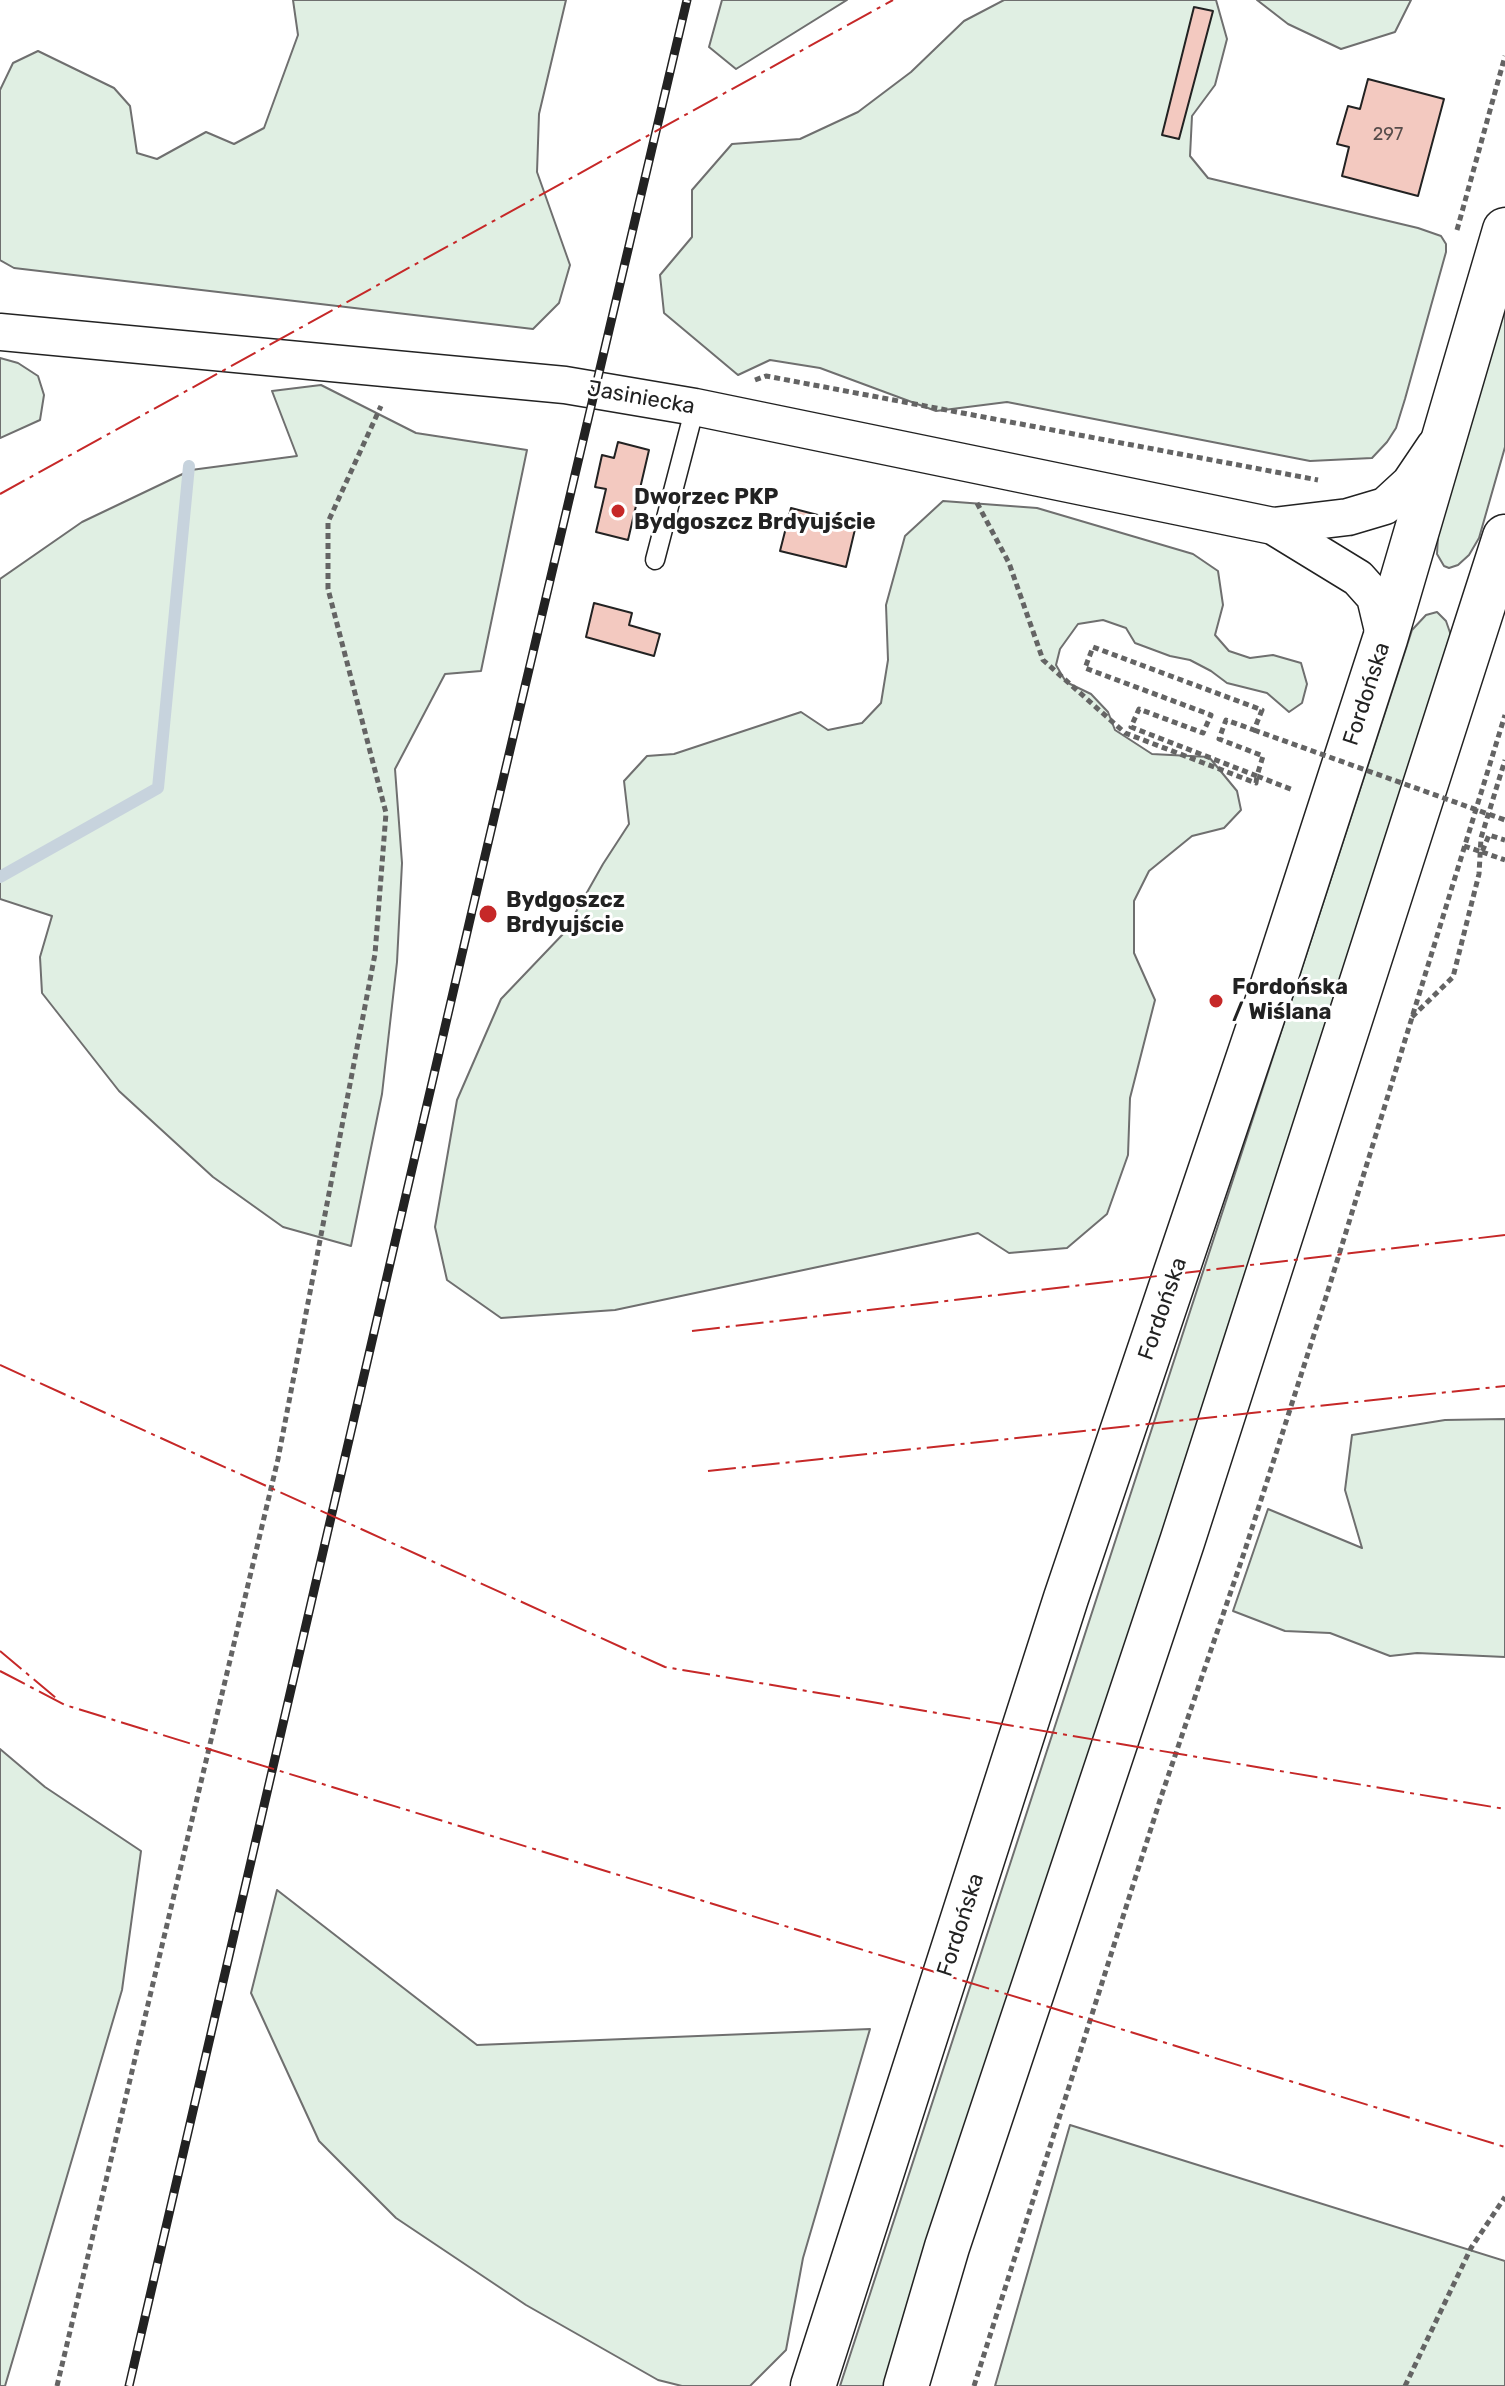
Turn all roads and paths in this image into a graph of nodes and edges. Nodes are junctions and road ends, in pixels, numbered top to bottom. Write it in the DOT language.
graph roads {
  1 [pos="1505,56"];
  2 [pos="1505,230"];
  3 [pos="1453,245"];
  4 [pos="0,332"];
  5 [pos="390,369"];
  6 [pos="1454,403"];
  7 [pos="695,407"];
  8 [pos="972,492"];
  9 [pos="1273,526"];
  10 [pos="1505,537"];
  11 [pos="655,560"];
  12 [pos="1385,639"];
  13 [pos="1505,715"];
  14 [pos="1254,730"];
  15 [pos="1505,760"];
  16 [pos="1257,776"];
  17 [pos="1300,792"];
  18 [pos="1505,820"];
  19 [pos="1505,840"];
  20 [pos="1464,846"];
  21 [pos="1482,852"];
  22 [pos="1505,860"];
  23 [pos="1411,1018"];
  24 [pos="1505,2197"];
  25 [pos="57,2386"];
  26 [pos="813,2386"];
  27 [pos="906,2386"];
  28 [pos="974,2386"];
  29 [pos="1405,2386"];
  1 -- 3 [label="path"];
  2 -- 6 [label="main road, Fordońska"];
  4 -- 5 [label="street, Jasiniecka"];
  5 -- 7 [label="street, Jasiniecka"];
  5 -- 25 [label="path"];
  6 -- 9 [label="street, Jasiniecka"];
  6 -- 12 [label="main road, Fordońska"];
  7 -- 9 [label="street, Jasiniecka"];
  7 -- 11 [label="lane"];
  8 -- 16 [label="path"];
  9 -- 12 [label="street, Jasiniecka"];
  10 -- 27 [label="main road"];
  12 -- 26 [label="main road, Fordońska"];
  13 -- 20 [label="path"];
  14 -- 16 [label="path"];
  14 -- 16 [label="path"];
  14 -- 18 [label="path, bridge"];
  15 -- 23 [label="path"];
  16 -- 17 [label="path"];
  19 -- 21 [label="path"];
  20 -- 21 [label="path"];
  20 -- 23 [label="path"];
  21 -- 22 [label="path"];
  23 -- 28 [label="path"];
  24 -- 29 [label="path"];
}
